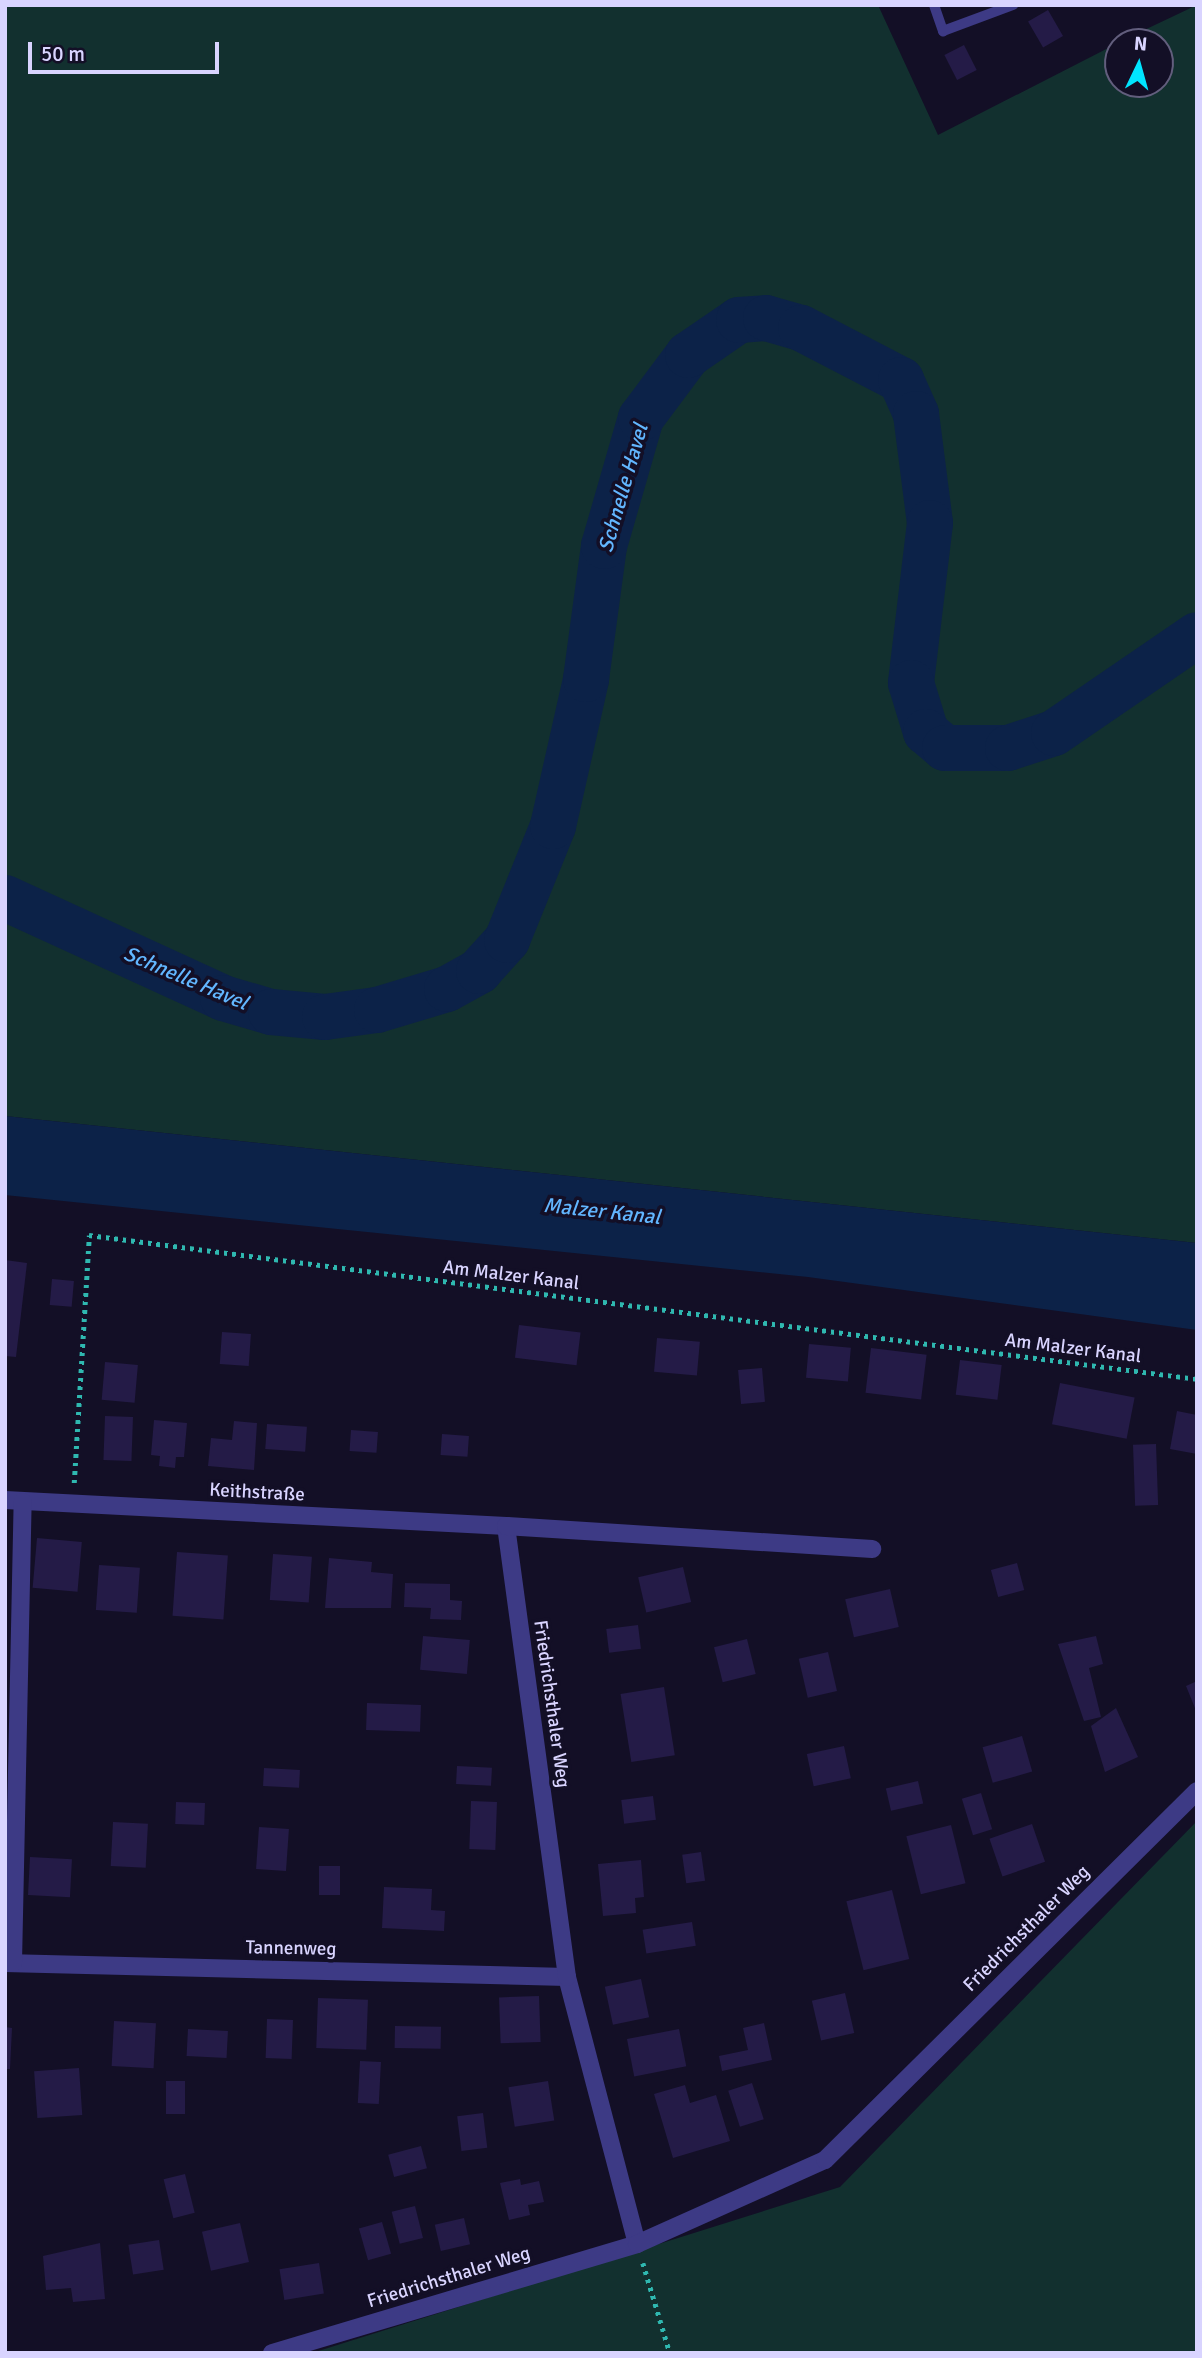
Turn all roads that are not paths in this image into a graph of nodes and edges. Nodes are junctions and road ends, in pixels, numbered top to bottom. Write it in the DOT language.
graph roads {
  1 [pos="933,5"];
  2 [pos="1013,5"];
  3 [pos="14,1501"];
  4 [pos="506,1526"];
  5 [pos="872,1549"];
  6 [pos="1197,1791"];
  7 [pos="9,1963"];
  8 [pos="567,1978"];
  9 [pos="637,2244"];
  10 [pos="272,2353"];
  1 -- 2 [label="lane"];
  3 -- 4 [label="street, Keithstraße"];
  3 -- 7 [label="street, Tannenweg"];
  4 -- 5 [label="street"];
  4 -- 8 [label="street, Friedrichsthaler Weg"];
  6 -- 9 [label="street, Friedrichsthaler Weg"];
  7 -- 8 [label="street, Tannenweg"];
  8 -- 9 [label="street, Friedrichsthaler Weg"];
  9 -- 10 [label="street, Friedrichsthaler Weg"];
}
